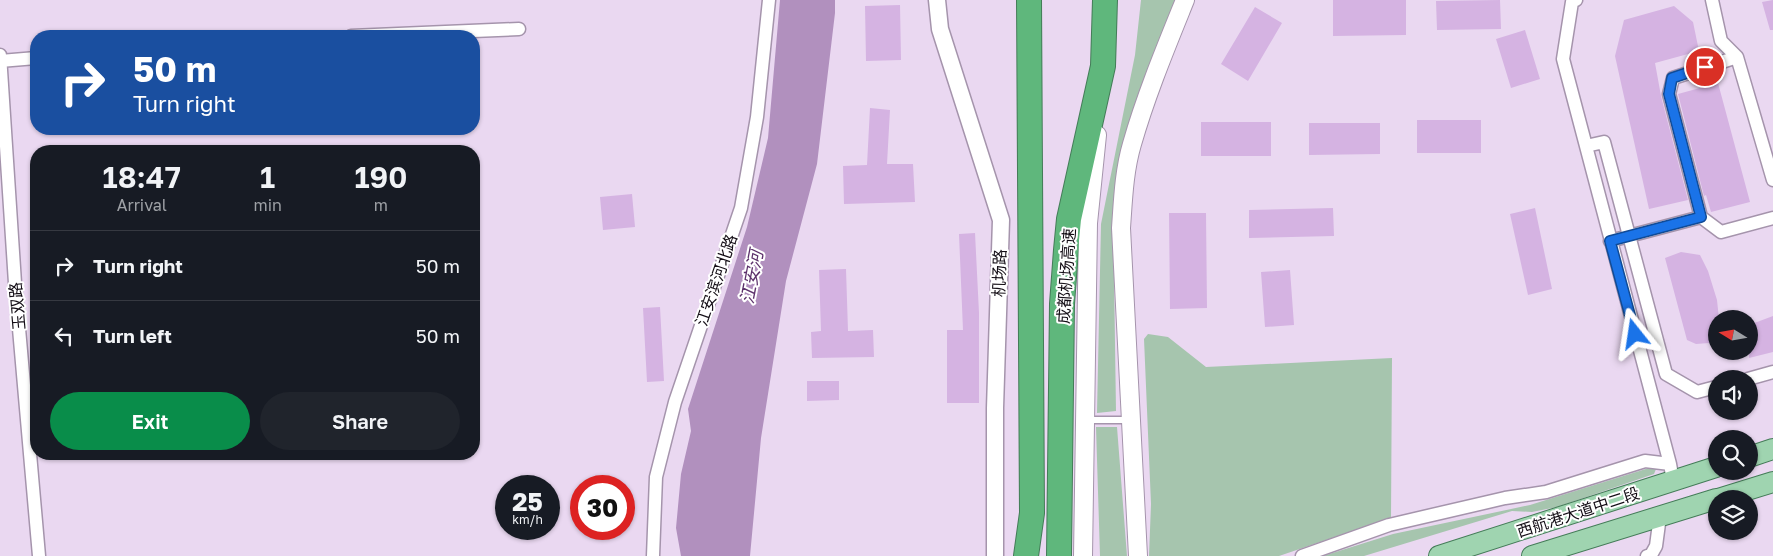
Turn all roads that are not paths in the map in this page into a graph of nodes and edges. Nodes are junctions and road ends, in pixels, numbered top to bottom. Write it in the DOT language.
graph roads {
  1 [pos="769,0"];
  2 [pos="938,0"];
  3 [pos="1029,0"];
  4 [pos="1105,0"];
  5 [pos="1185,0"];
  6 [pos="1576,0"];
  7 [pos="1712,0"];
  8 [pos="519,29"];
  9 [pos="480,31"];
  10 [pos="0,55"];
  11 [pos="1737,57"];
  12 [pos="30,58"];
  13 [pos="0,61"];
  14 [pos="1103,66"];
  15 [pos="1586,146"];
  16 [pos="1773,180"];
  17 [pos="1701,217"];
  18 [pos="1773,218"];
  19 [pos="1629,236"];
  20 [pos="1610,241"];
  21 [pos="1773,372"];
  22 [pos="1758,376"];
  23 [pos="1708,389"];
  24 [pos="1094,420"];
  25 [pos="1130,420"];
  26 [pos="1773,449"];
  27 [pos="30,454"];
  28 [pos="1758,454"];
  29 [pos="31,460"];
  30 [pos="1708,469"];
  31 [pos="1672,473"];
  32 [pos="1773,482"];
  33 [pos="1747,490"];
  34 [pos="1708,502"];
  35 [pos="1032,513"];
  36 [pos="1660,516"];
  37 [pos="39,556"];
  38 [pos="654,556"];
  39 [pos="995,556"];
  40 [pos="1026,556"];
  41 [pos="1035,556"];
  42 [pos="1058,556"];
  43 [pos="1083,556"];
  44 [pos="1138,556"];
  45 [pos="1302,556"];
  46 [pos="1439,556"];
  47 [pos="1532,556"];
  48 [pos="1647,556"];
  1 -- 38 [label="street, 江安滨河北路"];
  2 -- 39 [label="street, 机场路"];
  3 -- 35 [label="highway, 成都机场高速"];
  4 -- 14 [label="highway, 成都机场高速"];
  5 -- 25 [label="main road"];
  6 -- 15 [label="street"];
  7 -- 11 [label="street"];
  8 -- 9 [label="street"];
  10 -- 13 [label="street, 玉双路"];
  11 -- 16 [label="street"];
  11 -- 17 [label="street"];
  12 -- 13 [label="street"];
  13 -- 27 [label="street, 玉双路"];
  14 -- 42 [label="highway, 成都机场高速"];
  14 -- 43 [label="main road"];
  15 -- 19 [label="street"];
  15 -- 20 [label="street"];
  17 -- 18 [label="street"];
  17 -- 19 [label="street"];
  19 -- 20 [label="street"];
  19 -- 23 [label="street"];
  20 -- 31 [label="street"];
  21 -- 22 [label="street"];
  24 -- 25 [label="lane"];
  25 -- 44 [label="main road"];
  26 -- 28 [label="main road"];
  29 -- 37 [label="street, 玉双路"];
  30 -- 31 [label="main road, 西航港大道中二段"];
  31 -- 45 [label="street"];
  31 -- 46 [label="main road, 西航港大道中二段"];
  32 -- 33 [label="main road"];
  34 -- 36 [label="main road"];
  35 -- 40 [label="highway, 成都机场高速"];
  35 -- 41 [label="main road"];
  36 -- 47 [label="main road"];
  36 -- 48 [label="street"];
}
